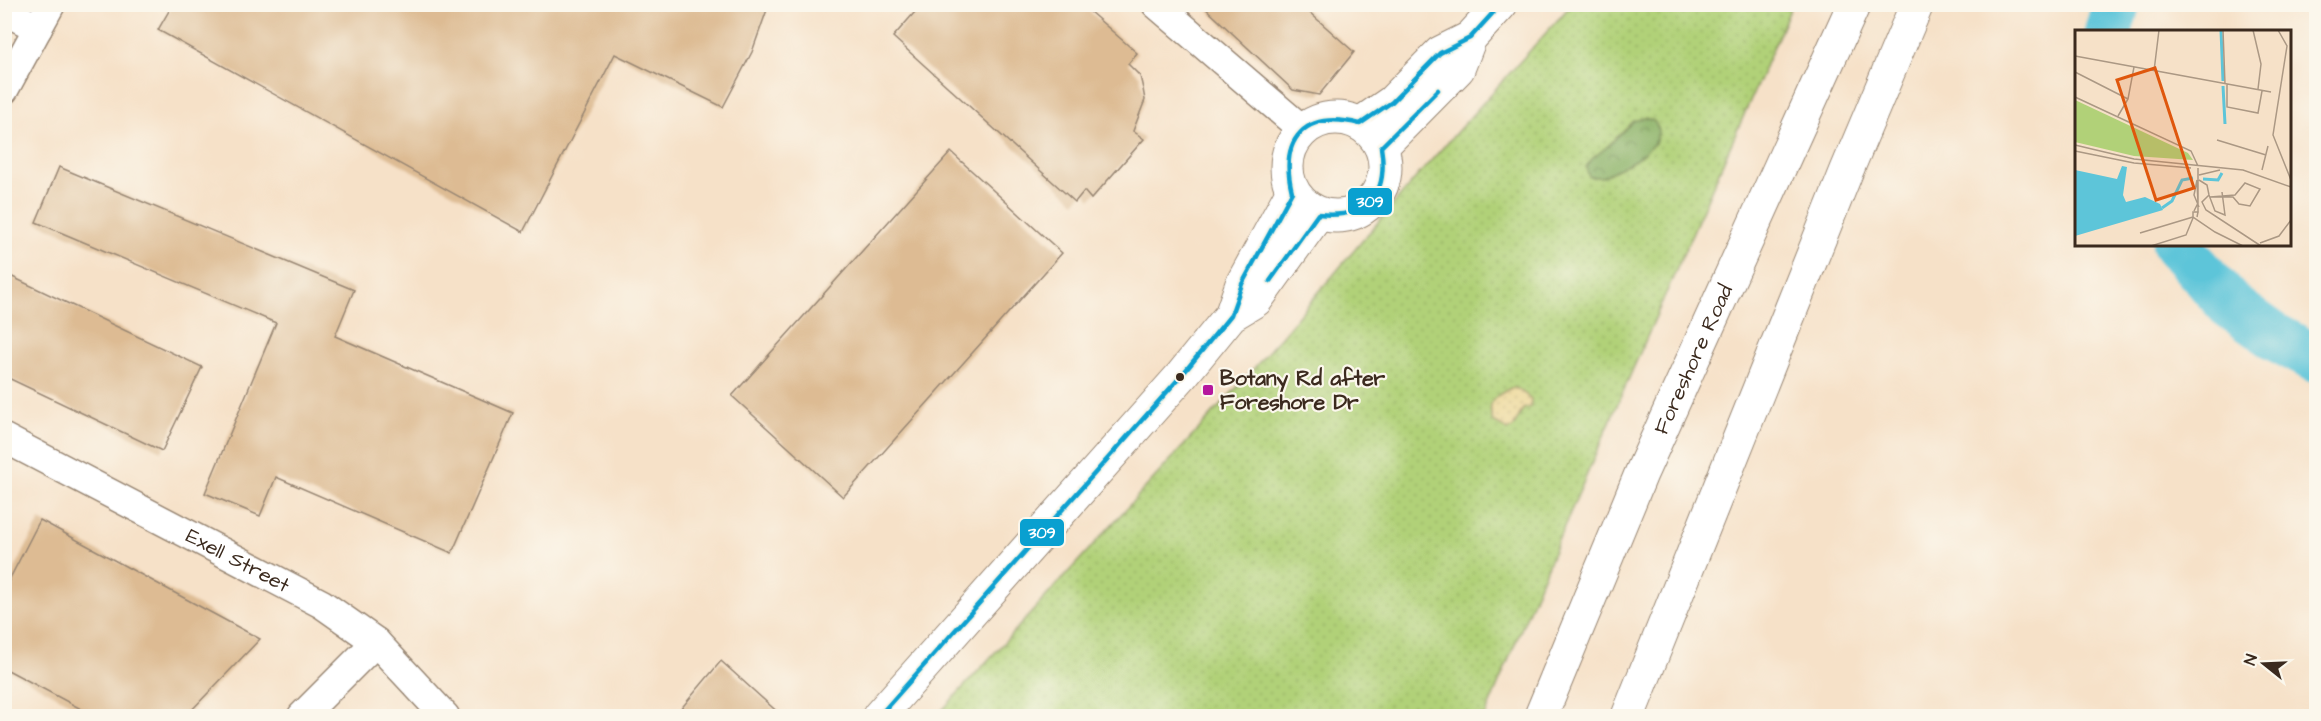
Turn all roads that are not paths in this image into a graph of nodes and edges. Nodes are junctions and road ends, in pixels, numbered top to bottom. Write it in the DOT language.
graph roads {
  1 [pos="1156,4"];
  2 [pos="1501,4"];
  3 [pos="1841,4"];
  4 [pos="1854,4"];
  5 [pos="1917,4"];
  6 [pos="4,11"];
  7 [pos="44,16"];
  8 [pos="1828,61"];
  9 [pos="4,90"];
  10 [pos="1303,130"];
  11 [pos="1371,135"];
  12 [pos="1292,192"];
  13 [pos="1318,214"];
  14 [pos="1231,315"];
  15 [pos="4,438"];
  16 [pos="376,642"];
  17 [pos="302,717"];
  18 [pos="445,717"];
  19 [pos="879,717"];
  20 [pos="1541,717"];
  21 [pos="1628,717"];
  1 -- 10 [label="street"];
  2 -- 11 [label="main road"];
  3 -- 8 [label="main road"];
  4 -- 8 [label="main road, Foreshore Road"];
  5 -- 21 [label="main road"];
  6 -- 7 [label="street"];
  7 -- 9 [label="street"];
  8 -- 20 [label="main road, Foreshore Road"];
  10 -- 11 [label="main road"];
  10 -- 12 [label="main road"];
  11 -- 13 [label="main road"];
  12 -- 13 [label="main road"];
  12 -- 14 [label="main road"];
  13 -- 14 [label="main road"];
  14 -- 19 [label="main road"];
  15 -- 16 [label="street, Exell Street"];
  16 -- 17 [label="street"];
  16 -- 18 [label="street, Exell Street"];
}
